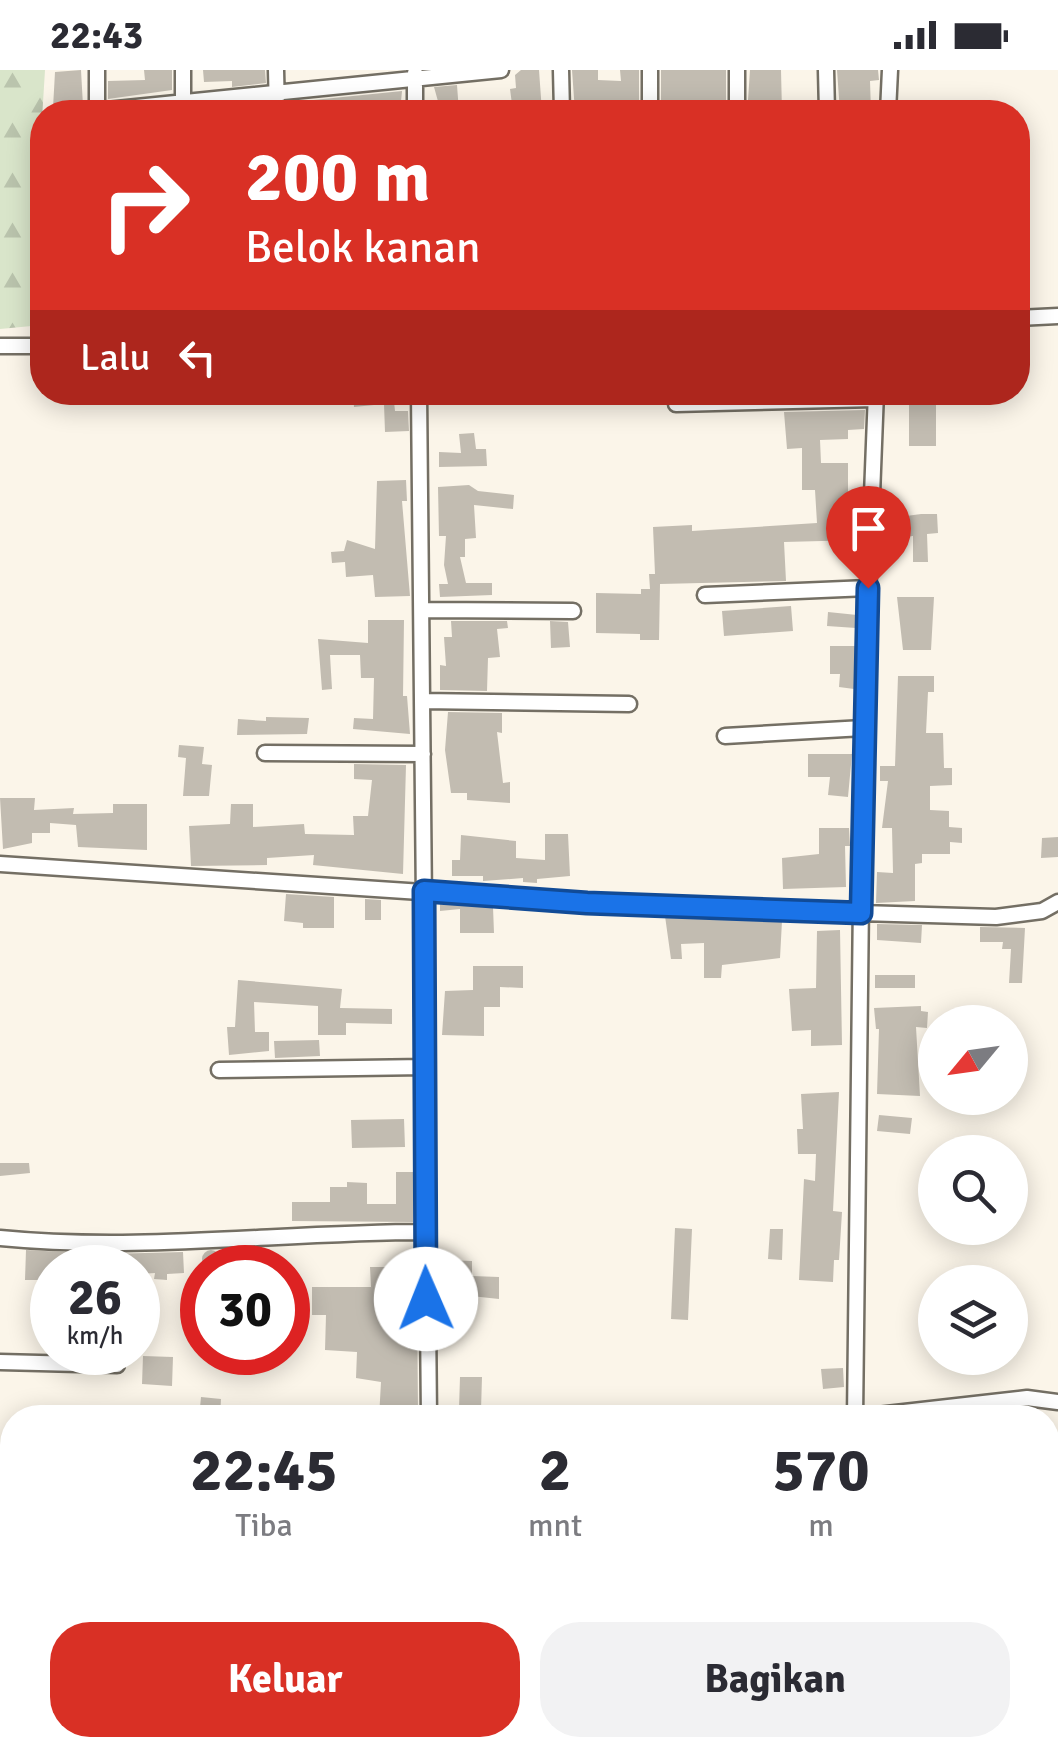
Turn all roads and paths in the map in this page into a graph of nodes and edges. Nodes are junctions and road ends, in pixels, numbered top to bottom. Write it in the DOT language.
graph roads {
  1 [pos="98,70"];
  2 [pos="183,70"];
  3 [pos="276,70"];
  4 [pos="501,70"];
  5 [pos="561,70"];
  6 [pos="650,70"];
  7 [pos="737,70"];
  8 [pos="826,70"];
  9 [pos="890,70"];
  10 [pos="415,74"];
  11 [pos="276,93"];
  12 [pos="97,100"];
  13 [pos="182,100"];
  14 [pos="229,100"];
  15 [pos="276,100"];
  16 [pos="415,100"];
  17 [pos="562,100"];
  18 [pos="650,100"];
  19 [pos="738,100"];
  20 [pos="827,100"];
  21 [pos="889,100"];
  22 [pos="1058,316"];
  23 [pos="1030,317"];
  24 [pos="0,346"];
  25 [pos="30,346"];
  26 [pos="419,405"];
  27 [pos="875,405"];
  28 [pos="868,588"];
  29 [pos="705,595"];
  30 [pos="422,610"];
  31 [pos="574,612"];
  32 [pos="422,702"];
  33 [pos="629,704"];
  34 [pos="864,728"];
  35 [pos="724,736"];
  36 [pos="265,753"];
  37 [pos="422,754"];
  38 [pos="0,864"];
  39 [pos="424,891"];
  40 [pos="1058,902"];
  41 [pos="861,913"];
  42 [pos="424,1067"];
  43 [pos="219,1070"];
  44 [pos="425,1232"];
  45 [pos="0,1238"];
  46 [pos="0,1362"];
  47 [pos="30,1363"];
  48 [pos="1058,1402"];
  49 [pos="429,1405"];
  50 [pos="854,1405"];
  51 [pos="963,1405"];
  1 -- 12 [label="street"];
  2 -- 13 [label="street"];
  3 -- 11 [label="street"];
  4 -- 10 [label="street"];
  5 -- 17 [label="street"];
  6 -- 18 [label="street"];
  7 -- 19 [label="street"];
  8 -- 20 [label="street"];
  9 -- 21 [label="street"];
  10 -- 11 [label="street"];
  10 -- 16 [label="street"];
  11 -- 14 [label="street"];
  11 -- 15 [label="street"];
  22 -- 23 [label="street"];
  24 -- 25 [label="street"];
  26 -- 30 [label="street"];
  27 -- 28 [label="street"];
  28 -- 29 [label="street"];
  28 -- 34 [label="street"];
  30 -- 31 [label="street"];
  30 -- 32 [label="street"];
  32 -- 33 [label="street"];
  32 -- 37 [label="street"];
  34 -- 35 [label="street"];
  34 -- 41 [label="street"];
  36 -- 37 [label="street"];
  37 -- 39 [label="street"];
  38 -- 39 [label="street"];
  39 -- 41 [label="street"];
  39 -- 42 [label="street"];
  40 -- 41 [label="street"];
  41 -- 50 [label="street"];
  42 -- 43 [label="street"];
  42 -- 44 [label="street"];
  44 -- 45 [label="street"];
  44 -- 49 [label="street"];
  46 -- 47 [label="street"];
  48 -- 51 [label="street"];
}
